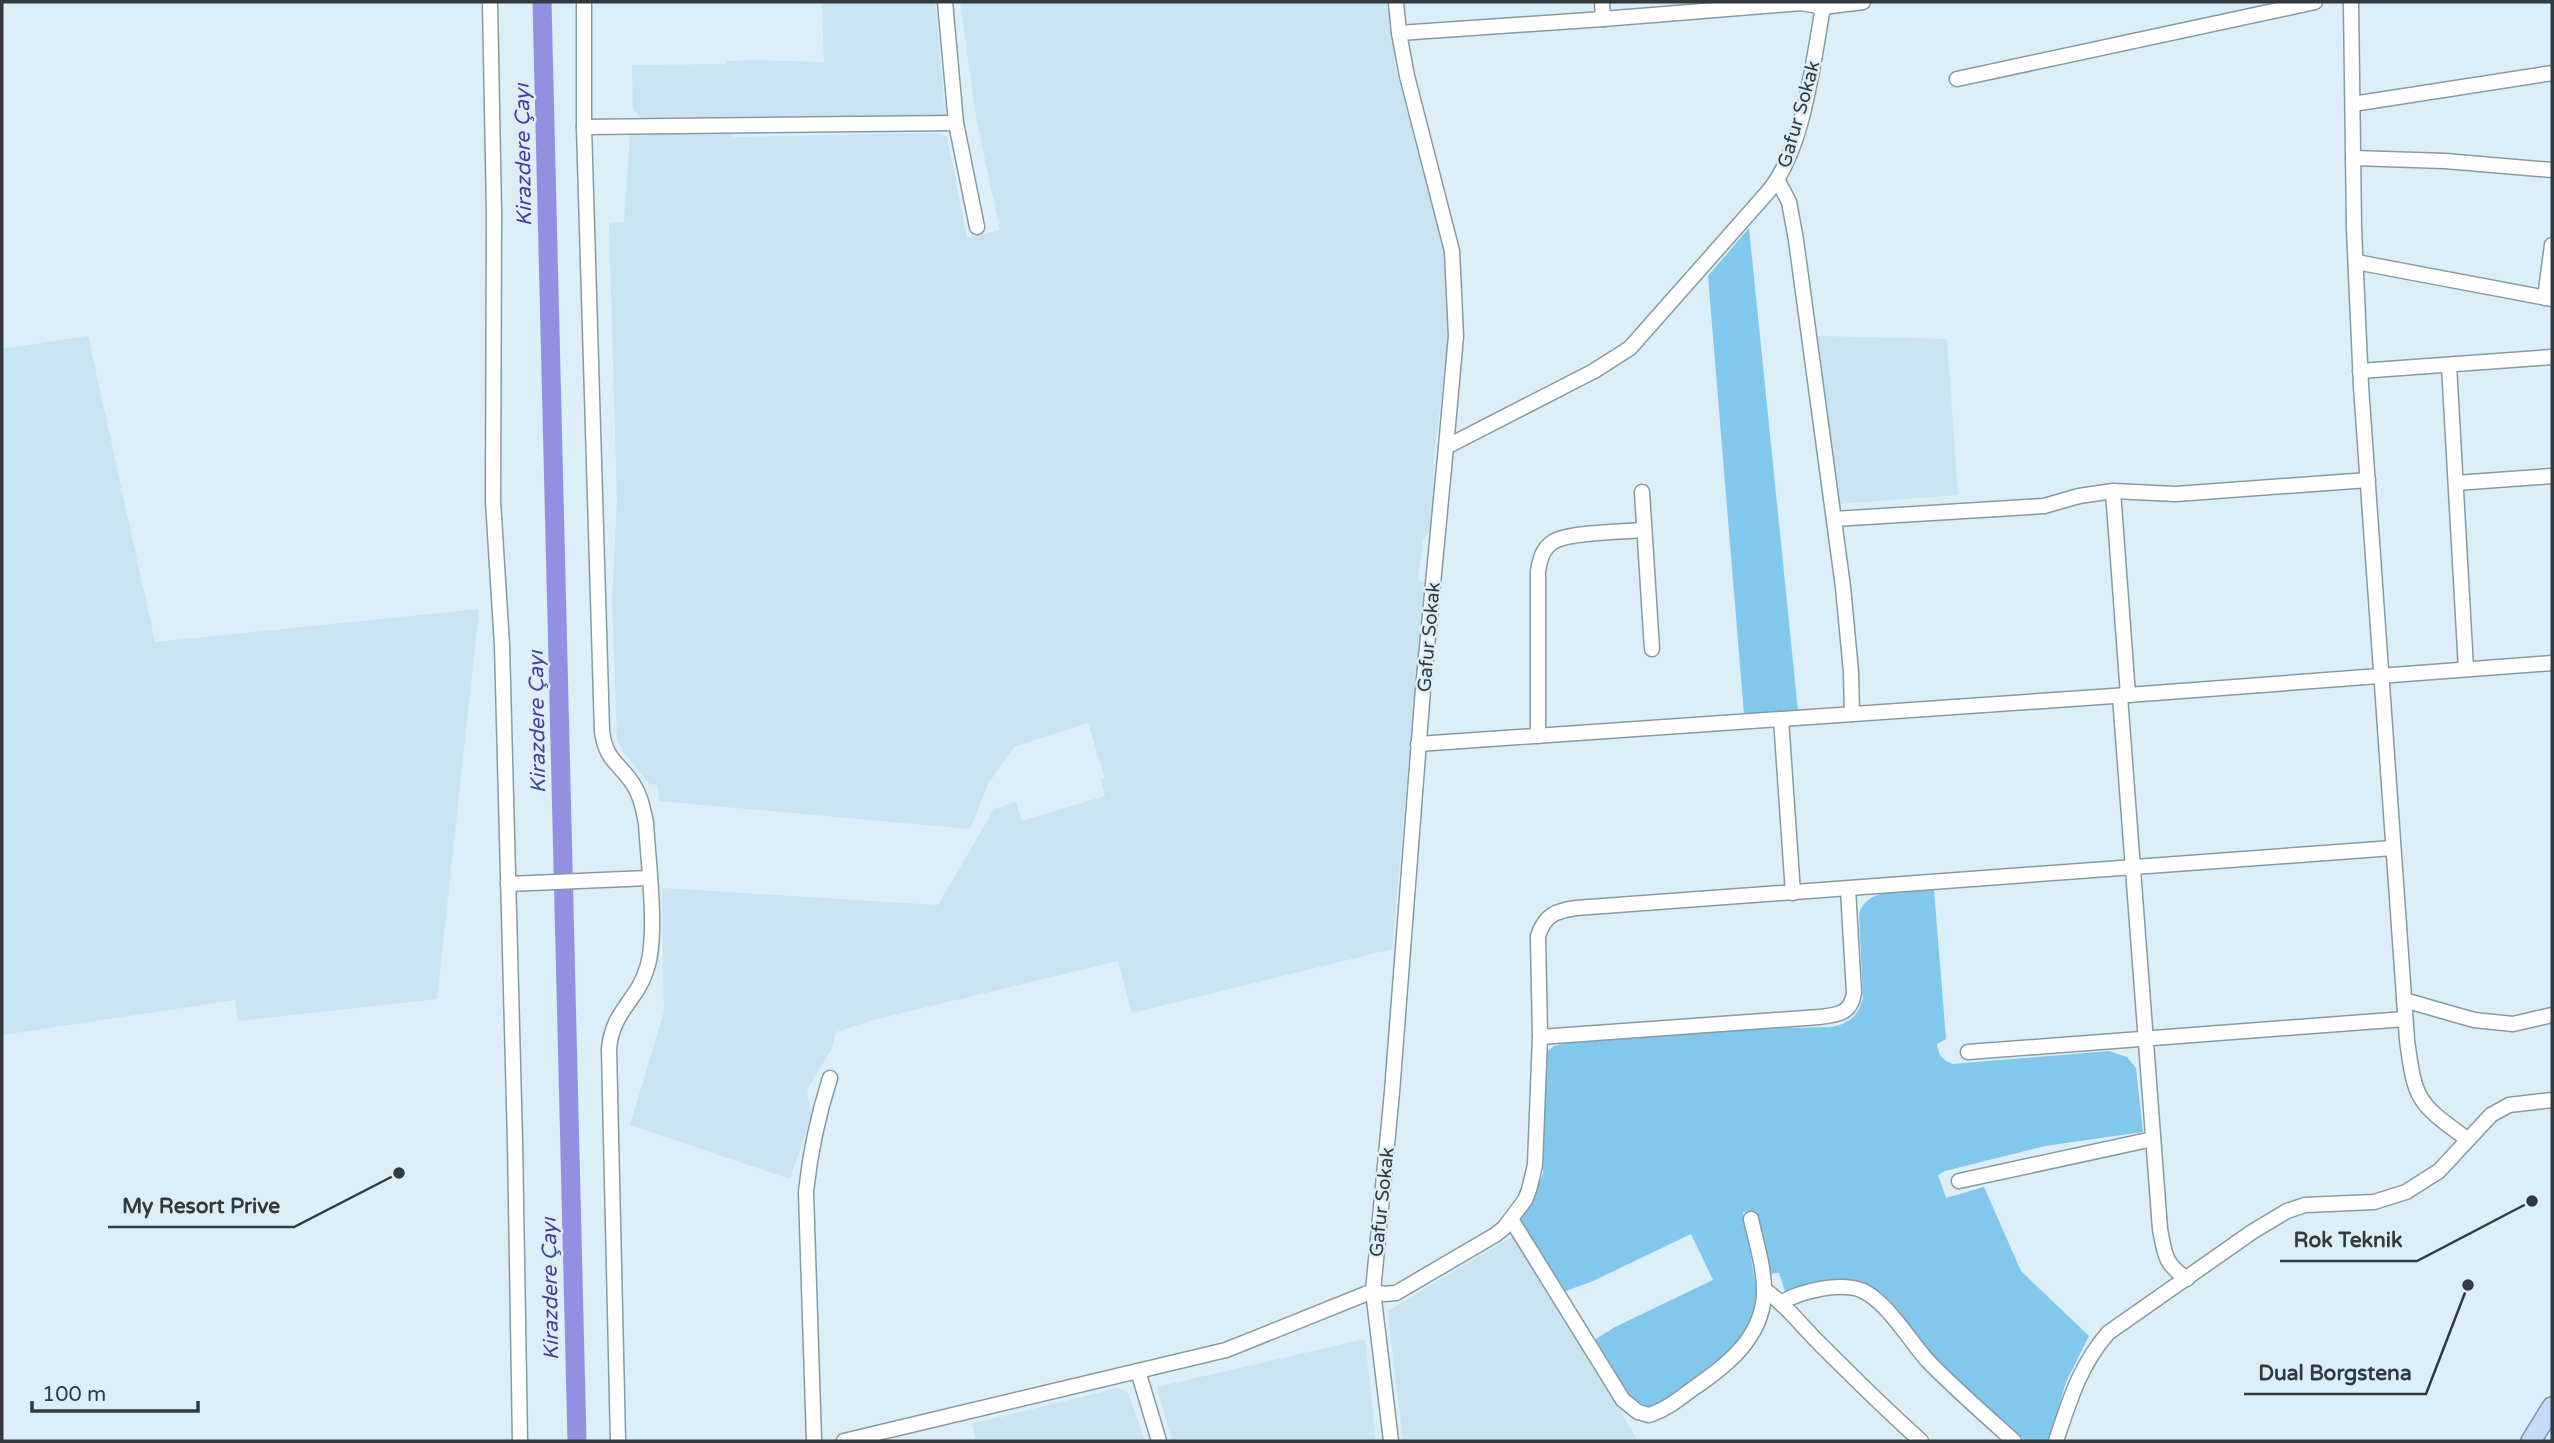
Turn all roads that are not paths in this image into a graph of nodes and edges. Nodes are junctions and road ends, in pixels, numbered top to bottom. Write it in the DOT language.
graph roads {
  1 [pos="490,2"];
  2 [pos="584,2"];
  3 [pos="945,2"];
  4 [pos="1396,2"];
  5 [pos="1602,2"];
  6 [pos="1863,2"];
  7 [pos="2315,2"];
  8 [pos="2351,2"];
  9 [pos="1824,4"];
  10 [pos="1603,19"];
  11 [pos="1399,33"];
  12 [pos="2552,73"];
  13 [pos="1957,79"];
  14 [pos="2353,104"];
  15 [pos="956,124"];
  16 [pos="584,127"];
  17 [pos="2354,158"];
  18 [pos="2552,170"];
  19 [pos="1778,181"];
  20 [pos="978,227"];
  21 [pos="2552,245"];
  22 [pos="2356,262"];
  23 [pos="2549,299"];
  24 [pos="2552,357"];
  25 [pos="2449,365"];
  26 [pos="2360,372"];
  27 [pos="1446,447"];
  28 [pos="2552,476"];
  29 [pos="2368,480"];
  30 [pos="2456,483"];
  31 [pos="2113,491"];
  32 [pos="1642,492"];
  33 [pos="1834,519"];
  34 [pos="1643,530"];
  35 [pos="1651,649"];
  36 [pos="2552,663"];
  37 [pos="2466,669"];
  38 [pos="2382,675"];
  39 [pos="2124,695"];
  40 [pos="1852,714"];
  41 [pos="1781,719"];
  42 [pos="1538,736"];
  43 [pos="1418,744"];
  44 [pos="2393,848"];
  45 [pos="2133,868"];
  46 [pos="643,878"];
  47 [pos="515,884"];
  48 [pos="1848,889"];
  49 [pos="1793,892"];
  50 [pos="2404,1000"];
  51 [pos="2552,1016"];
  52 [pos="2405,1019"];
  53 [pos="1540,1037"];
  54 [pos="2146,1040"];
  55 [pos="1968,1052"];
  56 [pos="830,1078"];
  57 [pos="2552,1100"];
  58 [pos="2154,1139"];
  59 [pos="2467,1139"];
  60 [pos="1959,1181"];
  61 [pos="1511,1219"];
  62 [pos="1751,1219"];
  63 [pos="2186,1279"];
  64 [pos="1765,1290"];
  65 [pos="1373,1291"];
  66 [pos="1782,1302"];
  67 [pos="1138,1371"];
  68 [pos="2552,1407"];
  69 [pos="2552,1426"];
  70 [pos="520,1441"];
  71 [pos="618,1441"];
  72 [pos="814,1441"];
  73 [pos="844,1441"];
  74 [pos="1159,1441"];
  75 [pos="1391,1441"];
  76 [pos="1921,1441"];
  77 [pos="2014,1441"];
  78 [pos="2056,1441"];
  79 [pos="2530,1441"];
  80 [pos="2543,1441"];
  1 -- 47 [label="street"];
  2 -- 16 [label="street"];
  3 -- 15 [label="street"];
  4 -- 11 [label="street"];
  5 -- 10 [label="street"];
  6 -- 9 [label="street"];
  7 -- 13 [label="street"];
  8 -- 14 [label="street"];
  9 -- 10 [label="street"];
  9 -- 19 [label="street, Gafur Sokak"];
  10 -- 11 [label="street"];
  11 -- 27 [label="street"];
  12 -- 14 [label="street"];
  14 -- 17 [label="street"];
  15 -- 16 [label="street"];
  15 -- 20 [label="street"];
  16 -- 46 [label="street"];
  17 -- 18 [label="street"];
  17 -- 22 [label="street"];
  19 -- 27 [label="street, Gafur Sokak"];
  19 -- 33 [label="street"];
  21 -- 23 [label="street"];
  22 -- 23 [label="street"];
  22 -- 26 [label="street"];
  24 -- 25 [label="street"];
  25 -- 26 [label="street"];
  25 -- 30 [label="street"];
  26 -- 29 [label="street"];
  27 -- 43 [label="street, Gafur Sokak"];
  28 -- 30 [label="street"];
  29 -- 31 [label="street"];
  29 -- 38 [label="street"];
  30 -- 37 [label="street"];
  31 -- 33 [label="street"];
  31 -- 39 [label="street"];
  32 -- 34 [label="street"];
  33 -- 40 [label="street"];
  34 -- 35 [label="street"];
  34 -- 42 [label="street"];
  36 -- 37 [label="street"];
  37 -- 38 [label="street"];
  38 -- 39 [label="street"];
  38 -- 44 [label="street"];
  39 -- 40 [label="street"];
  39 -- 45 [label="street"];
  40 -- 41 [label="street"];
  41 -- 42 [label="street"];
  41 -- 49 [label="street"];
  42 -- 43 [label="street"];
  43 -- 65 [label="street, Gafur Sokak"];
  44 -- 45 [label="street"];
  44 -- 50 [label="street"];
  45 -- 48 [label="street"];
  45 -- 54 [label="street"];
  46 -- 47 [label="street"];
  46 -- 71 [label="street"];
  47 -- 70 [label="street"];
  48 -- 49 [label="street"];
  48 -- 53 [label="street"];
  49 -- 53 [label="street"];
  50 -- 51 [label="street"];
  50 -- 52 [label="street"];
  52 -- 54 [label="street"];
  52 -- 59 [label="street"];
  53 -- 61 [label="street"];
  54 -- 55 [label="street"];
  54 -- 58 [label="street"];
  56 -- 72 [label="street"];
  57 -- 59 [label="street"];
  58 -- 60 [label="street"];
  58 -- 63 [label="street"];
  59 -- 63 [label="street"];
  61 -- 64 [label="street"];
  61 -- 65 [label="street"];
  62 -- 64 [label="street"];
  63 -- 78 [label="street"];
  64 -- 66 [label="street"];
  65 -- 67 [label="street"];
  65 -- 75 [label="street, Gafur Sokak"];
  66 -- 76 [label="street"];
  66 -- 77 [label="street"];
  67 -- 73 [label="street"];
  67 -- 74 [label="street"];
  68 -- 79 [label="main road"];
  69 -- 80 [label="main road"];
}
